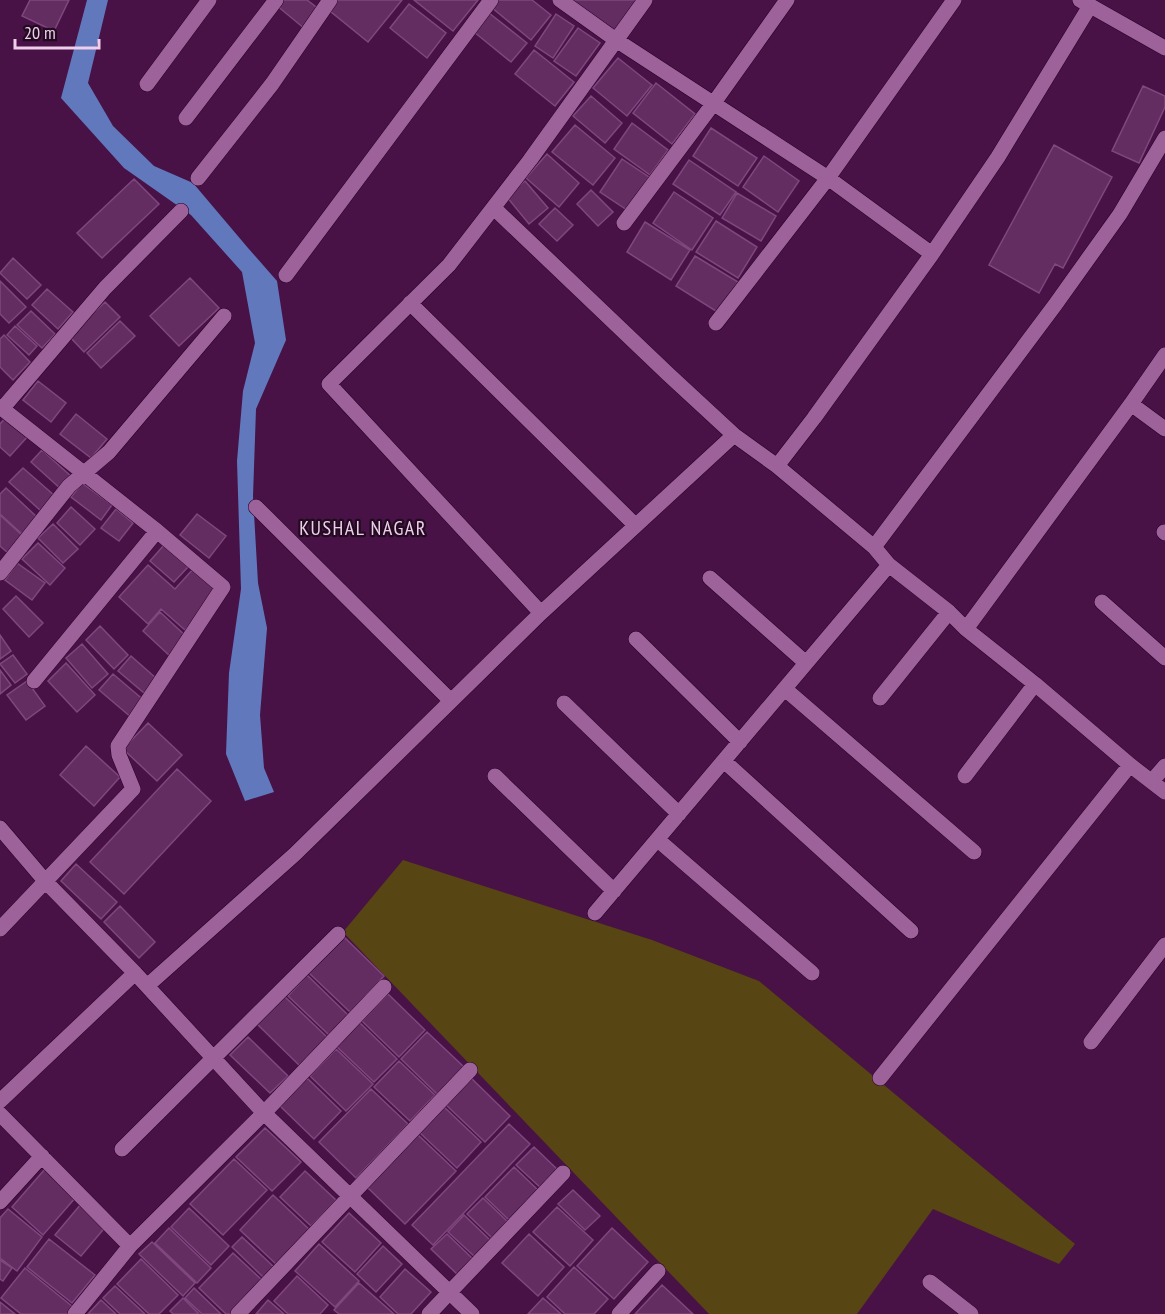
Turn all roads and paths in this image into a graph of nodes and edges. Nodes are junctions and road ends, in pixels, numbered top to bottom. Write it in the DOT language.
graph roads {
  1 [pos="209,0"];
  2 [pos="276,0"];
  3 [pos="330,0"];
  4 [pos="491,0"];
  5 [pos="560,0"];
  6 [pos="645,0"];
  7 [pos="787,0"];
  8 [pos="954,0"];
  9 [pos="1085,3"];
  10 [pos="616,40"];
  11 [pos="1165,48"];
  12 [pos="147,84"];
  13 [pos="713,104"];
  14 [pos="186,117"];
  15 [pos="1165,138"];
  16 [pos="198,178"];
  17 [pos="828,178"];
  18 [pos="494,208"];
  19 [pos="181,212"];
  20 [pos="624,223"];
  21 [pos="932,254"];
  22 [pos="286,274"];
  23 [pos="410,303"];
  24 [pos="224,316"];
  25 [pos="716,323"];
  26 [pos="1165,355"];
  27 [pos="1131,404"];
  28 [pos="1,408"];
  29 [pos="1165,429"];
  30 [pos="734,435"];
  31 [pos="777,466"];
  32 [pos="84,473"];
  33 [pos="256,507"];
  34 [pos="634,525"];
  35 [pos="157,531"];
  36 [pos="874,547"];
  37 [pos="889,565"];
  38 [pos="0,573"];
  39 [pos="710,578"];
  40 [pos="1102,602"];
  41 [pos="949,612"];
  42 [pos="541,613"];
  43 [pos="966,629"];
  44 [pos="636,639"];
  45 [pos="1165,658"];
  46 [pos="806,663"];
  47 [pos="34,681"];
  48 [pos="1035,684"];
  49 [pos="785,689"];
  50 [pos="880,698"];
  51 [pos="451,701"];
  52 [pos="564,703"];
  53 [pos="740,742"];
  54 [pos="724,760"];
  55 [pos="1130,765"];
  56 [pos="1165,766"];
  57 [pos="495,776"];
  58 [pos="965,776"];
  59 [pos="1152,781"];
  60 [pos="1165,792"];
  61 [pos="679,814"];
  62 [pos="0,828"];
  63 [pos="658,840"];
  64 [pos="974,852"];
  65 [pos="46,882"];
  66 [pos="614,891"];
  67 [pos="596,913"];
  68 [pos="0,929"];
  69 [pos="911,931"];
  70 [pos="338,934"];
  71 [pos="1165,945"];
  72 [pos="135,973"];
  73 [pos="812,974"];
  74 [pos="147,986"];
  75 [pos="384,987"];
  76 [pos="1091,1042"];
  77 [pos="214,1058"];
  78 [pos="470,1070"];
  79 [pos="880,1078"];
  80 [pos="0,1101"];
  81 [pos="264,1113"];
  82 [pos="0,1114"];
  83 [pos="122,1149"];
  84 [pos="42,1156"];
  85 [pos="563,1173"];
  86 [pos="350,1197"];
  87 [pos="0,1202"];
  88 [pos="130,1246"];
  89 [pos="658,1271"];
  90 [pos="930,1282"];
  91 [pos="450,1293"];
  92 [pos="75,1314"];
  93 [pos="238,1314"];
  94 [pos="429,1314"];
  95 [pos="472,1314"];
  96 [pos="619,1314"];
  97 [pos="971,1314"];
  1 -- 12 [label="street"];
  2 -- 14 [label="street"];
  3 -- 16 [label="street"];
  4 -- 22 [label="street"];
  5 -- 10 [label="street"];
  6 -- 10 [label="street"];
  7 -- 13 [label="street"];
  8 -- 17 [label="street"];
  9 -- 11 [label="street"];
  9 -- 21 [label="street"];
  10 -- 13 [label="street"];
  10 -- 18 [label="street"];
  13 -- 17 [label="street"];
  13 -- 20 [label="street"];
  15 -- 36 [label="street"];
  17 -- 21 [label="street"];
  17 -- 25 [label="street"];
  18 -- 23 [label="street"];
  18 -- 30 [label="street"];
  19 -- 28 [label="street"];
  21 -- 31 [label="street"];
  23 -- 34 [label="street"];
  23 -- 42 [label="street"];
  24 -- 32 [label="street"];
  26 -- 27 [label="street"];
  27 -- 29 [label="street"];
  27 -- 43 [label="street"];
  28 -- 32 [label="street"];
  30 -- 31 [label="street"];
  30 -- 34 [label="street"];
  31 -- 36 [label="street"];
  32 -- 35 [label="street"];
  32 -- 38 [label="street"];
  33 -- 51 [label="street"];
  34 -- 42 [label="street"];
  35 -- 47 [label="street"];
  35 -- 65 [label="street"];
  36 -- 37 [label="street"];
  37 -- 41 [label="street"];
  37 -- 46 [label="street"];
  39 -- 46 [label="street"];
  40 -- 45 [label="street"];
  41 -- 43 [label="street"];
  41 -- 50 [label="street"];
  42 -- 51 [label="street"];
  43 -- 48 [label="street"];
  44 -- 53 [label="street"];
  46 -- 49 [label="street"];
  48 -- 55 [label="street"];
  48 -- 58 [label="street"];
  49 -- 53 [label="street"];
  49 -- 64 [label="street"];
  51 -- 74 [label="street"];
  52 -- 61 [label="street"];
  53 -- 54 [label="street"];
  54 -- 61 [label="street"];
  54 -- 69 [label="street"];
  55 -- 59 [label="street"];
  55 -- 79 [label="street"];
  56 -- 59 [label="street"];
  57 -- 66 [label="street"];
  59 -- 60 [label="street"];
  61 -- 63 [label="street"];
  62 -- 65 [label="street"];
  63 -- 66 [label="street"];
  63 -- 73 [label="street"];
  65 -- 68 [label="street"];
  65 -- 72 [label="street"];
  66 -- 67 [label="street"];
  70 -- 77 [label="street"];
  71 -- 76 [label="street"];
  72 -- 74 [label="street"];
  72 -- 80 [label="street"];
  74 -- 77 [label="street"];
  75 -- 81 [label="street"];
  77 -- 81 [label="street"];
  77 -- 83 [label="street"];
  78 -- 86 [label="street"];
  81 -- 86 [label="street"];
  81 -- 88 [label="street"];
  82 -- 84 [label="street"];
  84 -- 87 [label="street"];
  84 -- 88 [label="street"];
  85 -- 91 [label="street"];
  86 -- 91 [label="street"];
  86 -- 93 [label="street"];
  88 -- 92 [label="street"];
  89 -- 96 [label="street"];
  90 -- 97 [label="street"];
  91 -- 94 [label="street"];
  91 -- 95 [label="street"];
}
